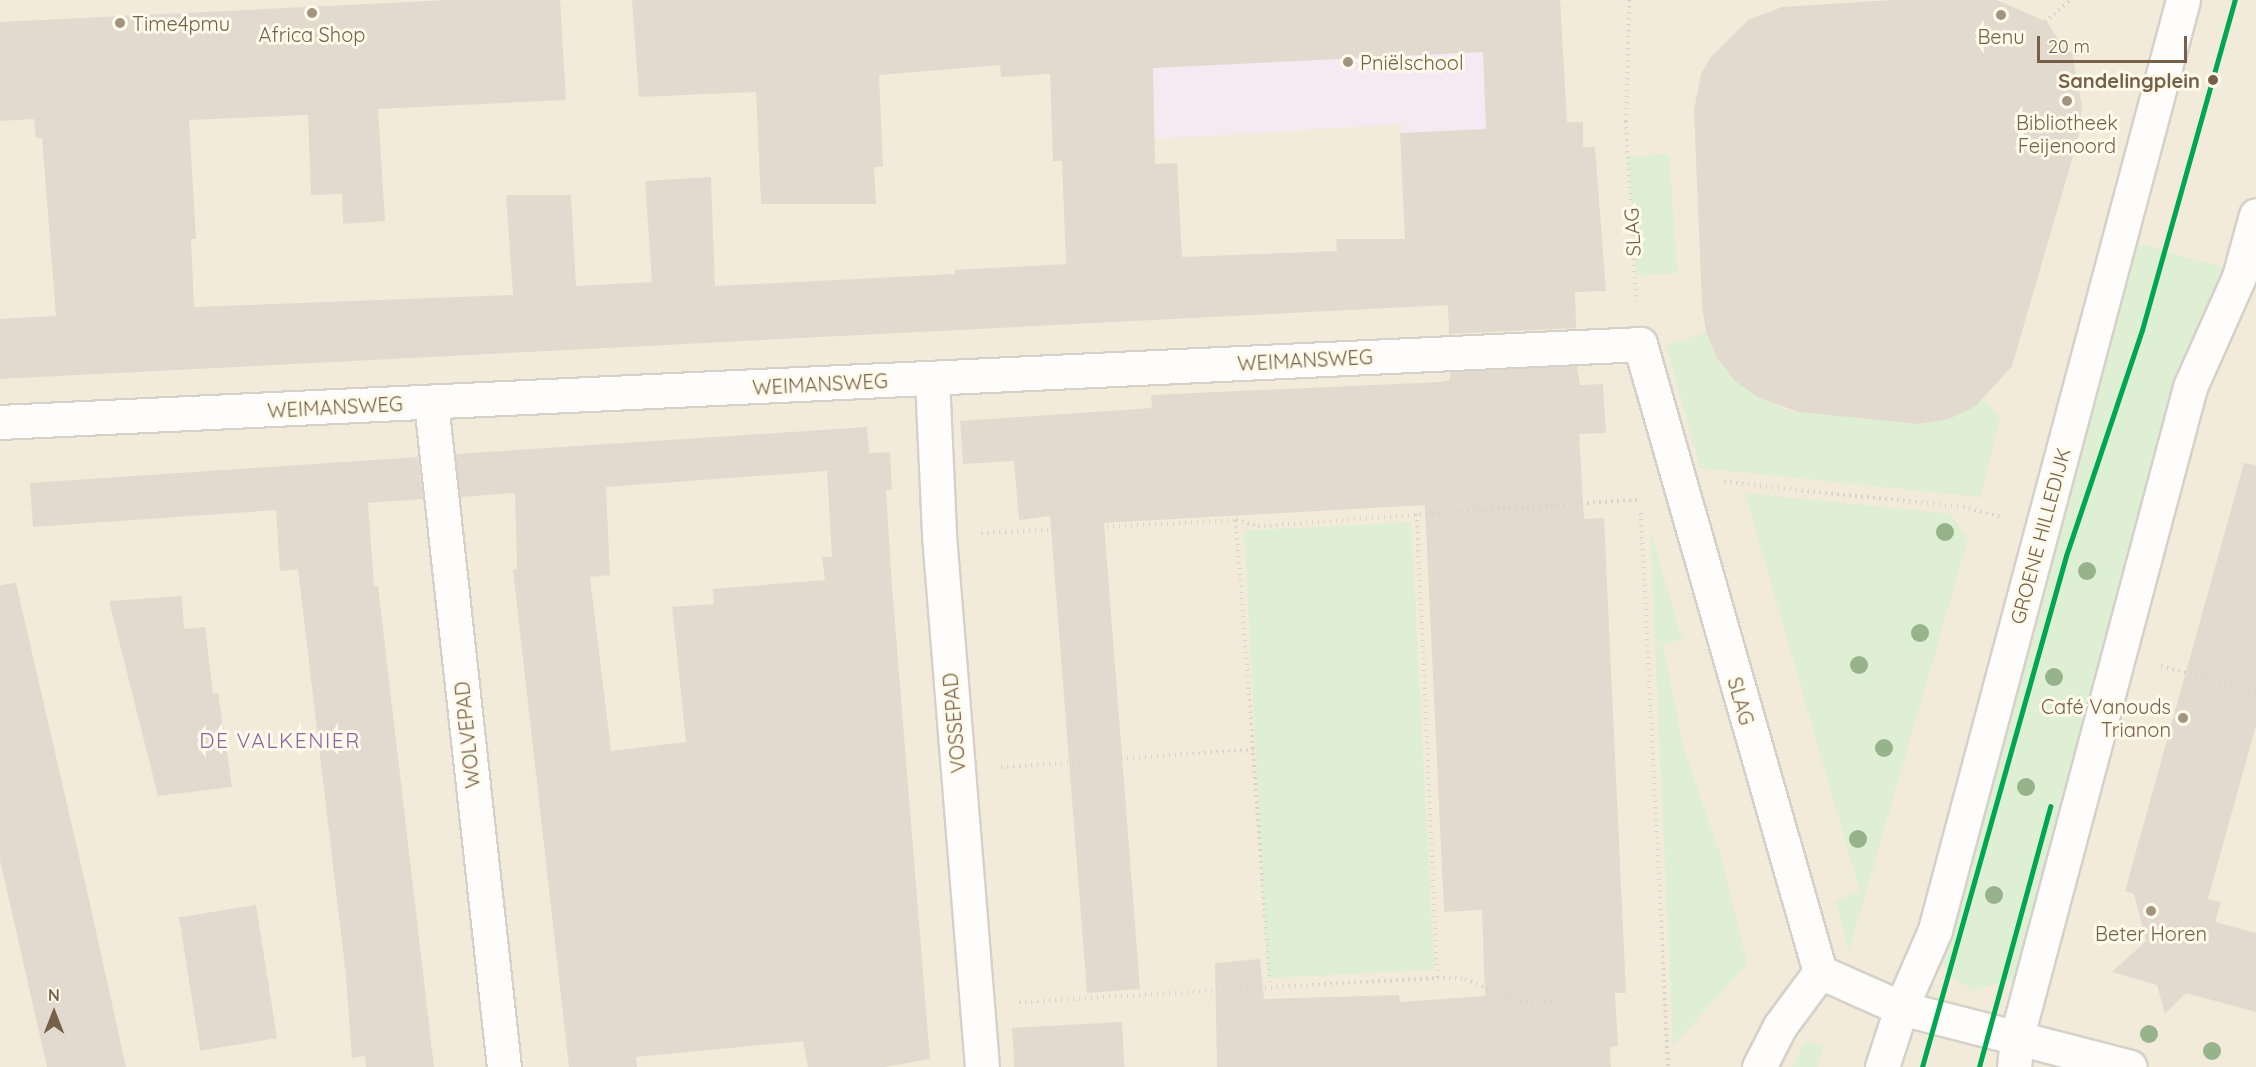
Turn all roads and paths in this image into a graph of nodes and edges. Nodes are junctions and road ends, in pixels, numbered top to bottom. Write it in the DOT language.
graph roads {
  1 [pos="1629,0"];
  2 [pos="2070,0"];
  3 [pos="2183,0"];
  4 [pos="2045,22"];
  5 [pos="2256,214"];
  6 [pos="1640,344"];
  7 [pos="932,378"];
  8 [pos="430,403"];
  9 [pos="0,422"];
  10 [pos="1640,487"];
  11 [pos="1680,488"];
  12 [pos="1640,499"];
  13 [pos="1417,514"];
  14 [pos="2002,517"];
  15 [pos="1236,520"];
  16 [pos="939,535"];
  17 [pos="2158,665"];
  18 [pos="2256,692"];
  19 [pos="1253,750"];
  20 [pos="1035,765"];
  21 [pos="1820,972"];
  22 [pos="1437,978"];
  23 [pos="1270,987"];
  24 [pos="1560,1000"];
  25 [pos="976,1005"];
  26 [pos="1901,1008"];
  27 [pos="2016,1052"];
  28 [pos="504,1067"];
  29 [pos="982,1067"];
  30 [pos="1668,1067"];
  31 [pos="1759,1067"];
  32 [pos="1882,1067"];
  33 [pos="2130,1067"];
  1 -- 6 [label="path, SLAG"];
  2 -- 4 [label="path"];
  3 -- 26 [label="street, GROENE HILLEDIJK"];
  5 -- 27 [label="street"];
  6 -- 7 [label="street, WEIMANSWEG"];
  6 -- 11 [label="street, SLAG"];
  7 -- 8 [label="street, WEIMANSWEG"];
  7 -- 16 [label="street, VOSSEPAD"];
  8 -- 9 [label="street, WEIMANSWEG"];
  8 -- 28 [label="street, WOLVEPAD"];
  10 -- 12 [label="path"];
  11 -- 12 [label="path"];
  11 -- 14 [label="path"];
  11 -- 21 [label="street, SLAG"];
  12 -- 13 [label="path"];
  12 -- 30 [label="path"];
  13 -- 15 [label="path"];
  13 -- 22 [label="path"];
  15 -- 16 [label="path"];
  15 -- 19 [label="path"];
  16 -- 25 [label="street, VOSSEPAD"];
  17 -- 18 [label="path"];
  19 -- 20 [label="path"];
  19 -- 23 [label="path"];
  21 -- 26 [label="street"];
  21 -- 31 [label="street"];
  22 -- 23 [label="path"];
  22 -- 24 [label="path"];
  23 -- 25 [label="path"];
  25 -- 29 [label="street, VOSSEPAD"];
  26 -- 27 [label="street"];
  26 -- 32 [label="street, GROENE HILLEDIJK"];
  27 -- 33 [label="street"];
}
